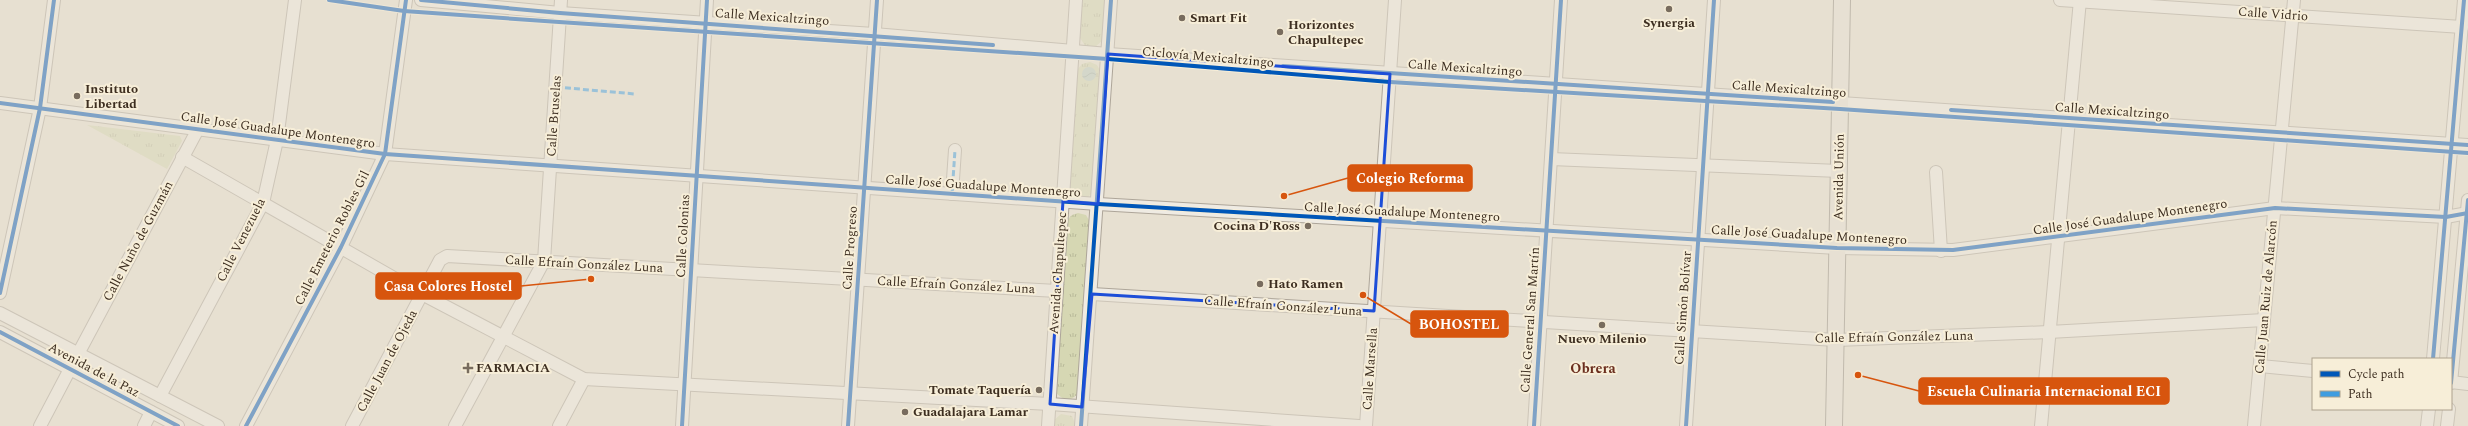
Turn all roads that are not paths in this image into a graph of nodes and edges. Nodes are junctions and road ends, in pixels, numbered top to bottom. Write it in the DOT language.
graph roads {
  1 [pos="54,0"];
  2 [pos="295,0"];
  3 [pos="406,0"];
  4 [pos="421,0"];
  5 [pos="561,0"];
  6 [pos="707,0"];
  7 [pos="876,0"];
  8 [pos="1076,0"];
  9 [pos="1111,0"];
  10 [pos="1395,0"];
  11 [pos="1561,0"];
  12 [pos="1714,0"];
  13 [pos="1842,0"];
  14 [pos="2060,0"];
  15 [pos="2294,0"];
  16 [pos="2464,0"];
  17 [pos="2080,1"];
  18 [pos="560,13"];
  19 [pos="2292,16"];
  20 [pos="705,22"];
  21 [pos="2462,27"];
  22 [pos="874,34"];
  23 [pos="1073,51"];
  24 [pos="1108,54"];
  25 [pos="1390,74"];
  26 [pos="1556,84"];
  27 [pos="1708,94"];
  28 [pos="0,103"];
  29 [pos="1841,103"];
  30 [pos="40,108"];
  31 [pos="2069,118"];
  32 [pos="198,129"];
  33 [pos="2282,132"];
  34 [pos="277,140"];
  35 [pos="2450,144"];
  36 [pos="2468,145"];
  37 [pos="955,150"];
  38 [pos="385,154"];
  39 [pos="182,157"];
  40 [pos="1551,159"];
  41 [pos="1703,165"];
  42 [pos="550,167"];
  43 [pos="1839,171"];
  44 [pos="1936,172"];
  45 [pos="696,177"];
  46 [pos="864,188"];
  47 [pos="952,194"];
  48 [pos="2468,200"];
  49 [pos="1063,201"];
  50 [pos="263,203"];
  51 [pos="1098,204"];
  52 [pos="2275,208"];
  53 [pos="2467,213"];
  54 [pos="2446,217"];
  55 [pos="1380,221"];
  56 [pos="1546,231"];
  57 [pos="2058,237"];
  58 [pos="1698,240"];
  59 [pos="341,247"];
  60 [pos="1837,248"];
  61 [pos="1941,251"];
  62 [pos="447,256"];
  63 [pos="544,261"];
  64 [pos="691,270"];
  65 [pos="858,279"];
  66 [pos="1057,291"];
  67 [pos="0,294"];
  68 [pos="422,294"];
  69 [pos="1092,294"];
  70 [pos="1374,311"];
  71 [pos="0,313"];
  72 [pos="2264,320"];
  73 [pos="1540,322"];
  74 [pos="1692,331"];
  75 [pos="0,332"];
  76 [pos="2049,332"];
  77 [pos="503,336"];
  78 [pos="1836,340"];
  79 [pos="78,354"];
  80 [pos="2433,358"];
  81 [pos="2260,366"];
  82 [pos="70,369"];
  83 [pos="2312,371"];
  84 [pos="2452,372"];
  85 [pos="584,379"];
  86 [pos="2452,383"];
  87 [pos="684,384"];
  88 [pos="2468,384"];
  89 [pos="850,393"];
  90 [pos="160,396"];
  91 [pos="1050,404"];
  92 [pos="1082,407"];
  93 [pos="2428,410"];
  94 [pos="2449,410"];
  95 [pos="151,412"];
  96 [pos="40,426"];
  97 [pos="144,426"];
  98 [pos="178,426"];
  99 [pos="218,426"];
  100 [pos="246,426"];
  101 [pos="352,426"];
  102 [pos="455,426"];
  103 [pos="559,426"];
  104 [pos="682,426"];
  105 [pos="848,426"];
  106 [pos="1048,426"];
  107 [pos="1081,426"];
  108 [pos="1360,426"];
  109 [pos="1366,426"];
  110 [pos="1534,426"];
  111 [pos="1686,426"];
  112 [pos="1834,426"];
  113 [pos="2041,426"];
  114 [pos="2254,426"];
  115 [pos="2427,426"];
  116 [pos="2447,426"];
  1 -- 30 [label="street"];
  2 -- 34 [label="street, Calle Venezuela"];
  3 -- 38 [label="street, Calle Emeterio Robles Gil"];
  4 -- 18 [label="street, Calle Mexicaltzingo"];
  5 -- 18 [label="street, Calle Bruselas"];
  6 -- 20 [label="street, Calle Colonias"];
  7 -- 22 [label="street, Calle Progreso"];
  8 -- 23 [label="street, Avenida Chapultepec"];
  9 -- 24 [label="street"];
  10 -- 25 [label="street, Calle Marsella"];
  11 -- 26 [label="street, Calle General San Martín"];
  12 -- 27 [label="street, Calle Simón Bolívar"];
  13 -- 29 [label="main road, Avenida Unión"];
  14 -- 17 [label="street, Calle Vidrio"];
  15 -- 19 [label="street, Calle Juan Ruiz de Alarcón"];
  16 -- 21 [label="street"];
  17 -- 19 [label="street, Calle Vidrio"];
  17 -- 31 [label="street"];
  18 -- 20 [label="street, Calle Mexicaltzingo"];
  18 -- 42 [label="street, Calle Bruselas"];
  19 -- 21 [label="street, Calle Vidrio"];
  19 -- 33 [label="street, Calle Juan Ruiz de Alarcón"];
  20 -- 22 [label="street, Calle Mexicaltzingo"];
  20 -- 45 [label="street, Calle Colonias"];
  21 -- 35 [label="street"];
  22 -- 23 [label="street, Calle Mexicaltzingo"];
  22 -- 46 [label="street, Calle Progreso"];
  23 -- 24 [label="street, Calle Mexicaltzingo"];
  23 -- 49 [label="street, Avenida Chapultepec"];
  24 -- 25 [label="street, Calle Mexicaltzingo"];
  24 -- 51 [label="street"];
  25 -- 26 [label="street, Calle Mexicaltzingo"];
  25 -- 55 [label="street, Calle Marsella"];
  26 -- 27 [label="street, Calle Mexicaltzingo"];
  26 -- 40 [label="street, Calle General San Martín"];
  27 -- 29 [label="street, Calle Mexicaltzingo"];
  27 -- 41 [label="street, Calle Simón Bolívar"];
  28 -- 30 [label="street, Calle José Guadalupe Montenegro"];
  29 -- 31 [label="street, Calle Mexicaltzingo"];
  29 -- 43 [label="main road, Avenida Unión"];
  30 -- 32 [label="street, Calle José Guadalupe Montenegro"];
  30 -- 67 [label="street"];
  31 -- 33 [label="street, Calle Mexicaltzingo"];
  31 -- 57 [label="street"];
  32 -- 34 [label="street, Calle José Guadalupe Montenegro"];
  32 -- 39 [label="street, Calle Nuño de Guzmán"];
  33 -- 35 [label="street, Calle Mexicaltzingo"];
  33 -- 52 [label="street, Calle Juan Ruiz de Alarcón"];
  34 -- 38 [label="street, Calle José Guadalupe Montenegro"];
  34 -- 50 [label="street, Calle Venezuela"];
  35 -- 36 [label="street, Calle Mexicaltzingo"];
  35 -- 54 [label="street"];
  37 -- 47 [label="street"];
  38 -- 42 [label="street, Calle José Guadalupe Montenegro"];
  38 -- 59 [label="street, Calle Emeterio Robles Gil"];
  39 -- 50 [label="street"];
  39 -- 79 [label="street, Calle Nuño de Guzmán"];
  40 -- 41 [label="street"];
  40 -- 56 [label="street, Calle General San Martín"];
  41 -- 43 [label="street"];
  41 -- 58 [label="street, Calle Simón Bolívar"];
  42 -- 45 [label="street, Calle José Guadalupe Montenegro"];
  42 -- 63 [label="street, Calle Bruselas"];
  43 -- 60 [label="main road, Avenida Unión"];
  44 -- 61 [label="street"];
  45 -- 46 [label="street, Calle José Guadalupe Montenegro"];
  45 -- 64 [label="street, Calle Colonias"];
  46 -- 47 [label="street, Calle José Guadalupe Montenegro"];
  46 -- 65 [label="street, Calle Progreso"];
  47 -- 49 [label="street, Calle José Guadalupe Montenegro"];
  48 -- 53 [label="street"];
  49 -- 51 [label="street, Calle José Guadalupe Montenegro"];
  49 -- 66 [label="street, Avenida Chapultepec"];
  50 -- 59 [label="street"];
  50 -- 90 [label="street, Calle Venezuela"];
  51 -- 55 [label="street, Calle José Guadalupe Montenegro"];
  51 -- 69 [label="street"];
  52 -- 54 [label="street, Calle José Guadalupe Montenegro"];
  52 -- 57 [label="street, Calle José Guadalupe Montenegro"];
  52 -- 72 [label="street, Calle Juan Ruiz de Alarcón"];
  53 -- 54 [label="street, Calle José Guadalupe Montenegro"];
  53 -- 84 [label="street"];
  54 -- 80 [label="street"];
  55 -- 56 [label="street, Calle José Guadalupe Montenegro"];
  55 -- 70 [label="street, Calle Marsella"];
  56 -- 58 [label="street, Calle José Guadalupe Montenegro"];
  56 -- 73 [label="street, Calle General San Martín"];
  57 -- 61 [label="street, Calle José Guadalupe Montenegro"];
  57 -- 76 [label="street"];
  58 -- 60 [label="street, Calle José Guadalupe Montenegro"];
  58 -- 74 [label="street, Calle Simón Bolívar"];
  59 -- 68 [label="street"];
  59 -- 100 [label="street, Calle Emeterio Robles Gil"];
  60 -- 61 [label="street, Calle José Guadalupe Montenegro"];
  60 -- 78 [label="main road, Avenida Unión"];
  62 -- 63 [label="street, Calle Efraín González Luna"];
  62 -- 68 [label="street, Calle Juan de Ojeda"];
  63 -- 64 [label="street, Calle Efraín González Luna"];
  63 -- 77 [label="street, Calle Bruselas"];
  64 -- 65 [label="street, Calle Efraín González Luna"];
  64 -- 87 [label="street, Calle Colonias"];
  65 -- 66 [label="street, Calle Efraín González Luna"];
  65 -- 89 [label="street, Calle Progreso"];
  66 -- 91 [label="street, Avenida Chapultepec"];
  68 -- 77 [label="street"];
  68 -- 101 [label="street, Calle Juan de Ojeda"];
  69 -- 70 [label="street, Calle Efraín González Luna"];
  69 -- 92 [label="street"];
  70 -- 73 [label="street, Calle Efraín González Luna"];
  70 -- 109 [label="street, Calle Marsella"];
  71 -- 79 [label="street, Avenida de la Paz"];
  72 -- 76 [label="street, Calle Efraín González Luna"];
  72 -- 81 [label="street, Calle Juan Ruiz de Alarcón"];
  73 -- 74 [label="street, Calle Efraín González Luna"];
  73 -- 110 [label="street, Calle General San Martín"];
  74 -- 78 [label="street, Calle Efraín González Luna"];
  74 -- 111 [label="street, Calle Simón Bolívar"];
  75 -- 82 [label="street, Avenida de la Paz"];
  76 -- 78 [label="street, Calle Efraín González Luna"];
  76 -- 113 [label="street"];
  77 -- 85 [label="street"];
  77 -- 102 [label="street, Calle Bruselas"];
  78 -- 112 [label="main road, Avenida Unión"];
  79 -- 90 [label="street, Avenida de la Paz"];
  81 -- 83 [label="street"];
  81 -- 114 [label="street, Calle Juan Ruiz de Alarcón"];
  82 -- 95 [label="street, Avenida de la Paz"];
  82 -- 96 [label="street"];
  85 -- 87 [label="street"];
  85 -- 103 [label="street"];
  86 -- 88 [label="street"];
  87 -- 89 [label="street"];
  87 -- 104 [label="street, Calle Colonias"];
  89 -- 91 [label="street"];
  89 -- 105 [label="street, Calle Progreso"];
  90 -- 99 [label="street, Avenida de la Paz"];
  91 -- 92 [label="street"];
  91 -- 106 [label="street, Avenida Chapultepec"];
  92 -- 107 [label="street"];
  92 -- 108 [label="street"];
  93 -- 115 [label="street"];
  94 -- 116 [label="street"];
  95 -- 97 [label="street"];
  95 -- 98 [label="street, Avenida de la Paz"];
}
